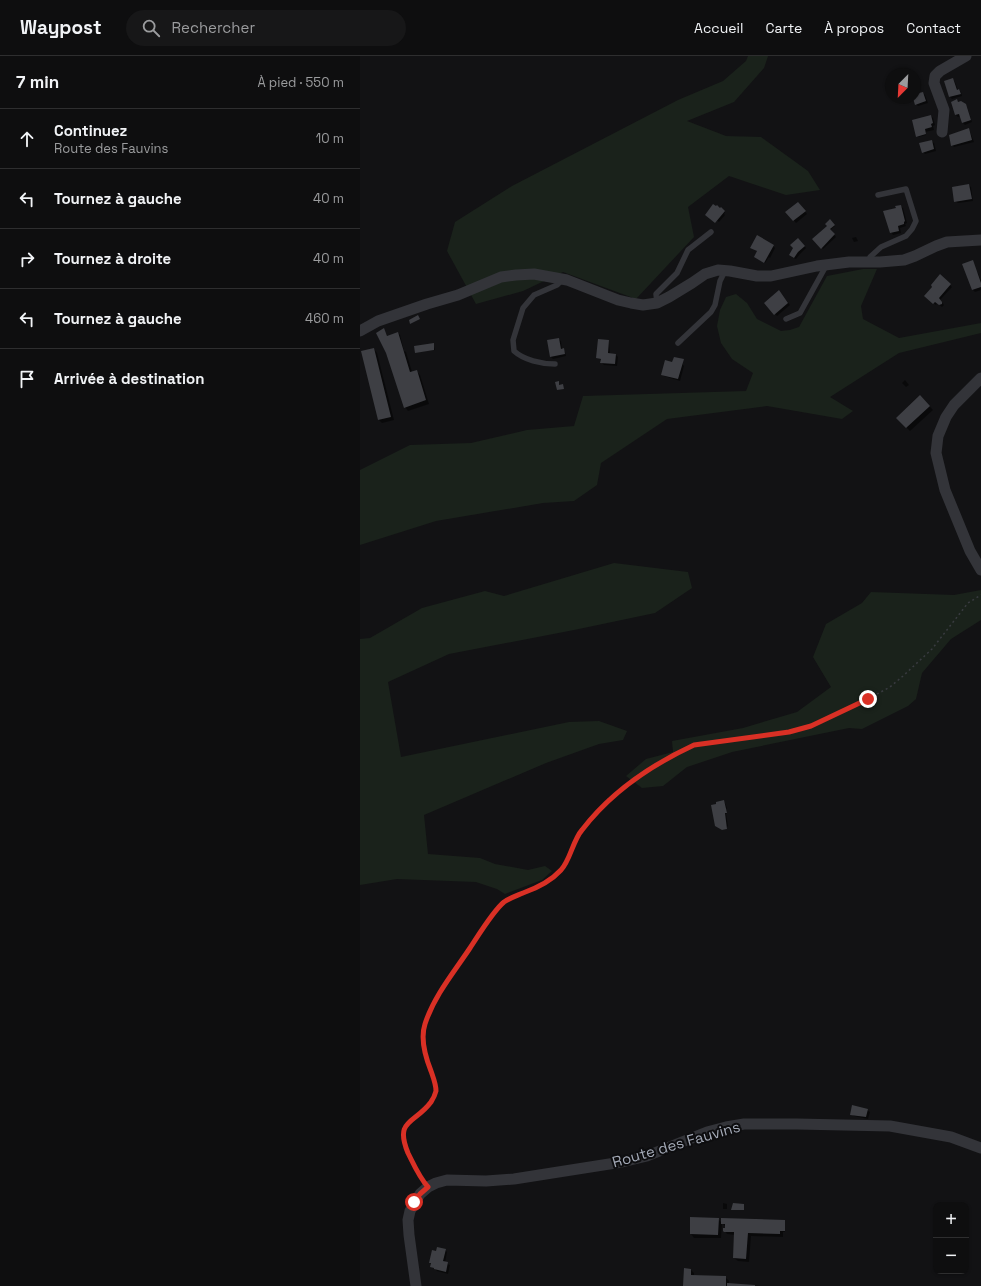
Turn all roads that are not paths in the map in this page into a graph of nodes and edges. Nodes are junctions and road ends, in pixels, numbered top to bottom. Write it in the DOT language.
graph roads {
  1 [pos="966,56"];
  2 [pos="942,132"];
  3 [pos="878,195"];
  4 [pos="711,232"];
  5 [pos="981,240"];
  6 [pos="870,262"];
  7 [pos="826,265"];
  8 [pos="725,271"];
  9 [pos="563,279"];
  10 [pos="657,303"];
  11 [pos="786,319"];
  12 [pos="360,332"];
  13 [pos="678,343"];
  14 [pos="555,364"];
  15 [pos="981,378"];
  16 [pos="981,570"];
  17 [pos="981,1148"];
  18 [pos="416,1286"];
  1 -- 2 [label="street"];
  3 -- 6 [label="lane"];
  4 -- 10 [label="lane"];
  5 -- 6 [label="street"];
  6 -- 7 [label="street"];
  7 -- 8 [label="street"];
  7 -- 11 [label="lane"];
  8 -- 10 [label="street"];
  8 -- 13 [label="lane"];
  9 -- 10 [label="street"];
  9 -- 12 [label="street"];
  9 -- 14 [label="lane"];
  15 -- 16 [label="street"];
  17 -- 18 [label="street, Route des Fauvins"];
}
